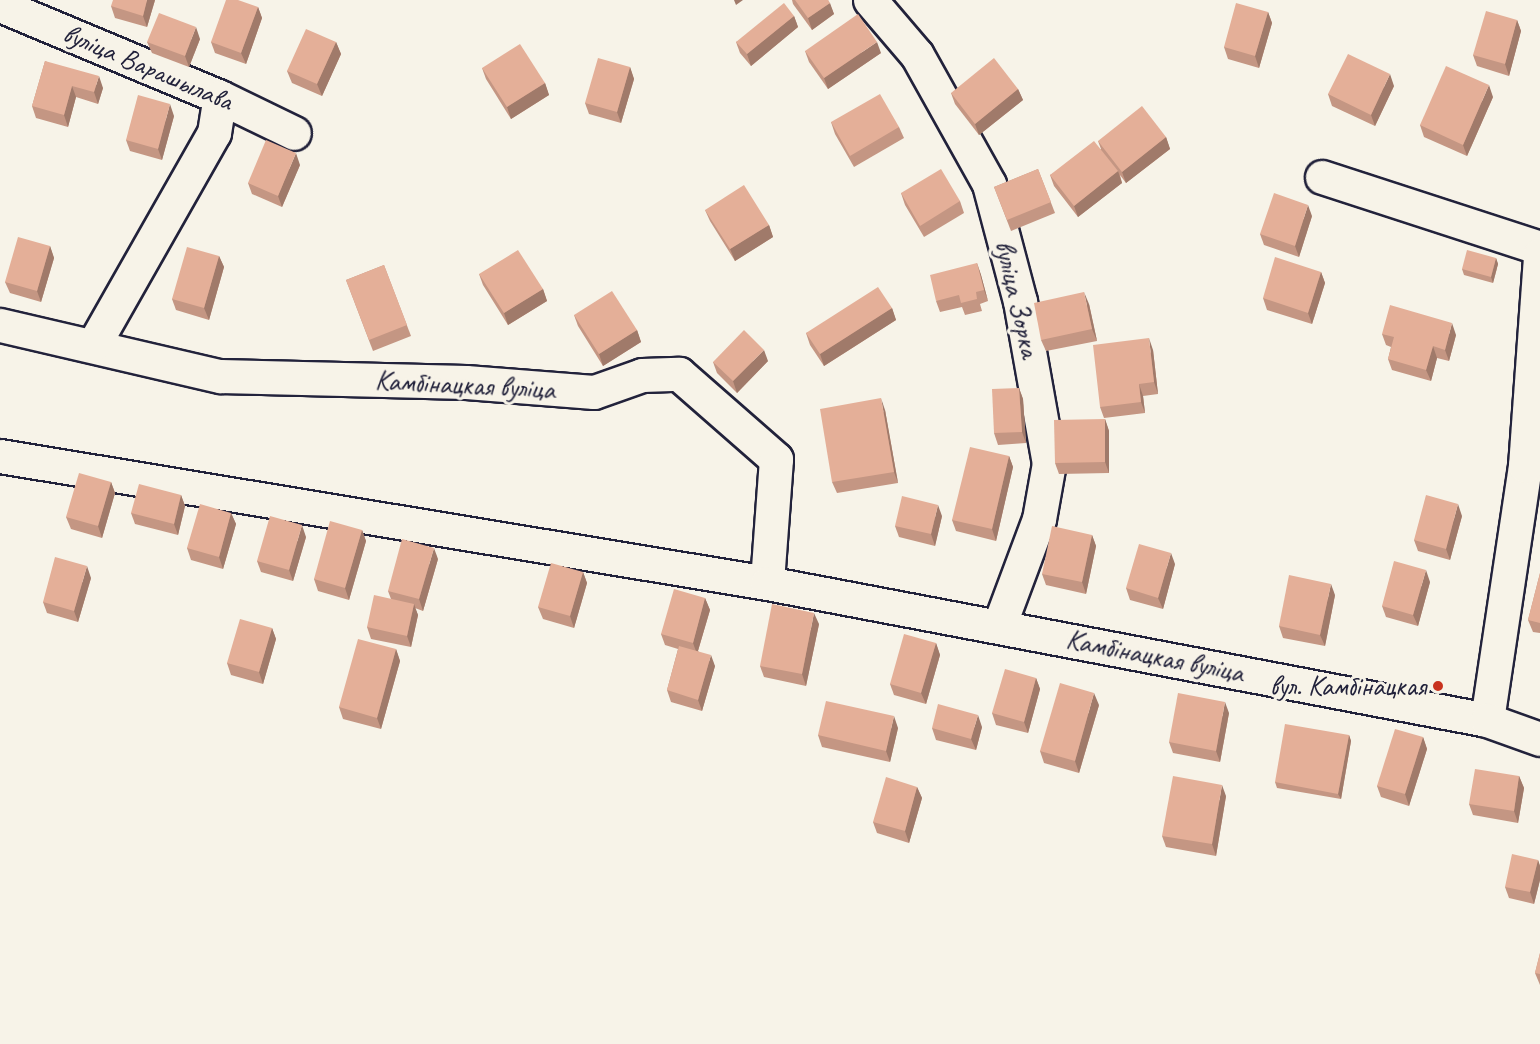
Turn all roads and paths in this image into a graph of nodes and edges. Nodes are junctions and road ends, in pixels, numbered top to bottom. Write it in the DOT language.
graph roads {
  1 [pos="870,0"];
  2 [pos="0,5"];
  3 [pos="220,96"];
  4 [pos="294,133"];
  5 [pos="1322,177"];
  6 [pos="1540,248"];
  7 [pos="1540,255"];
  8 [pos="0,325"];
  9 [pos="94,344"];
  10 [pos="0,456"];
  11 [pos="767,583"];
  12 [pos="999,626"];
  13 [pos="1487,720"];
  14 [pos="1540,739"];
  1 -- 12 [label="street, вуліца Зорка"];
  2 -- 3 [label="street, вуліца Варашылава"];
  3 -- 4 [label="street, вуліца Варашылава"];
  3 -- 9 [label="street"];
  5 -- 6 [label="street"];
  7 -- 13 [label="street"];
  8 -- 9 [label="street, Камбінацкая вуліца"];
  9 -- 11 [label="street, Камбінацкая вуліца"];
  10 -- 11 [label="street, Камбінацкая вуліца"];
  11 -- 12 [label="street, Камбінацкая вуліца"];
  12 -- 13 [label="street, Камбінацкая вуліца"];
  13 -- 14 [label="street, Камбінацкая вуліца"];
}
